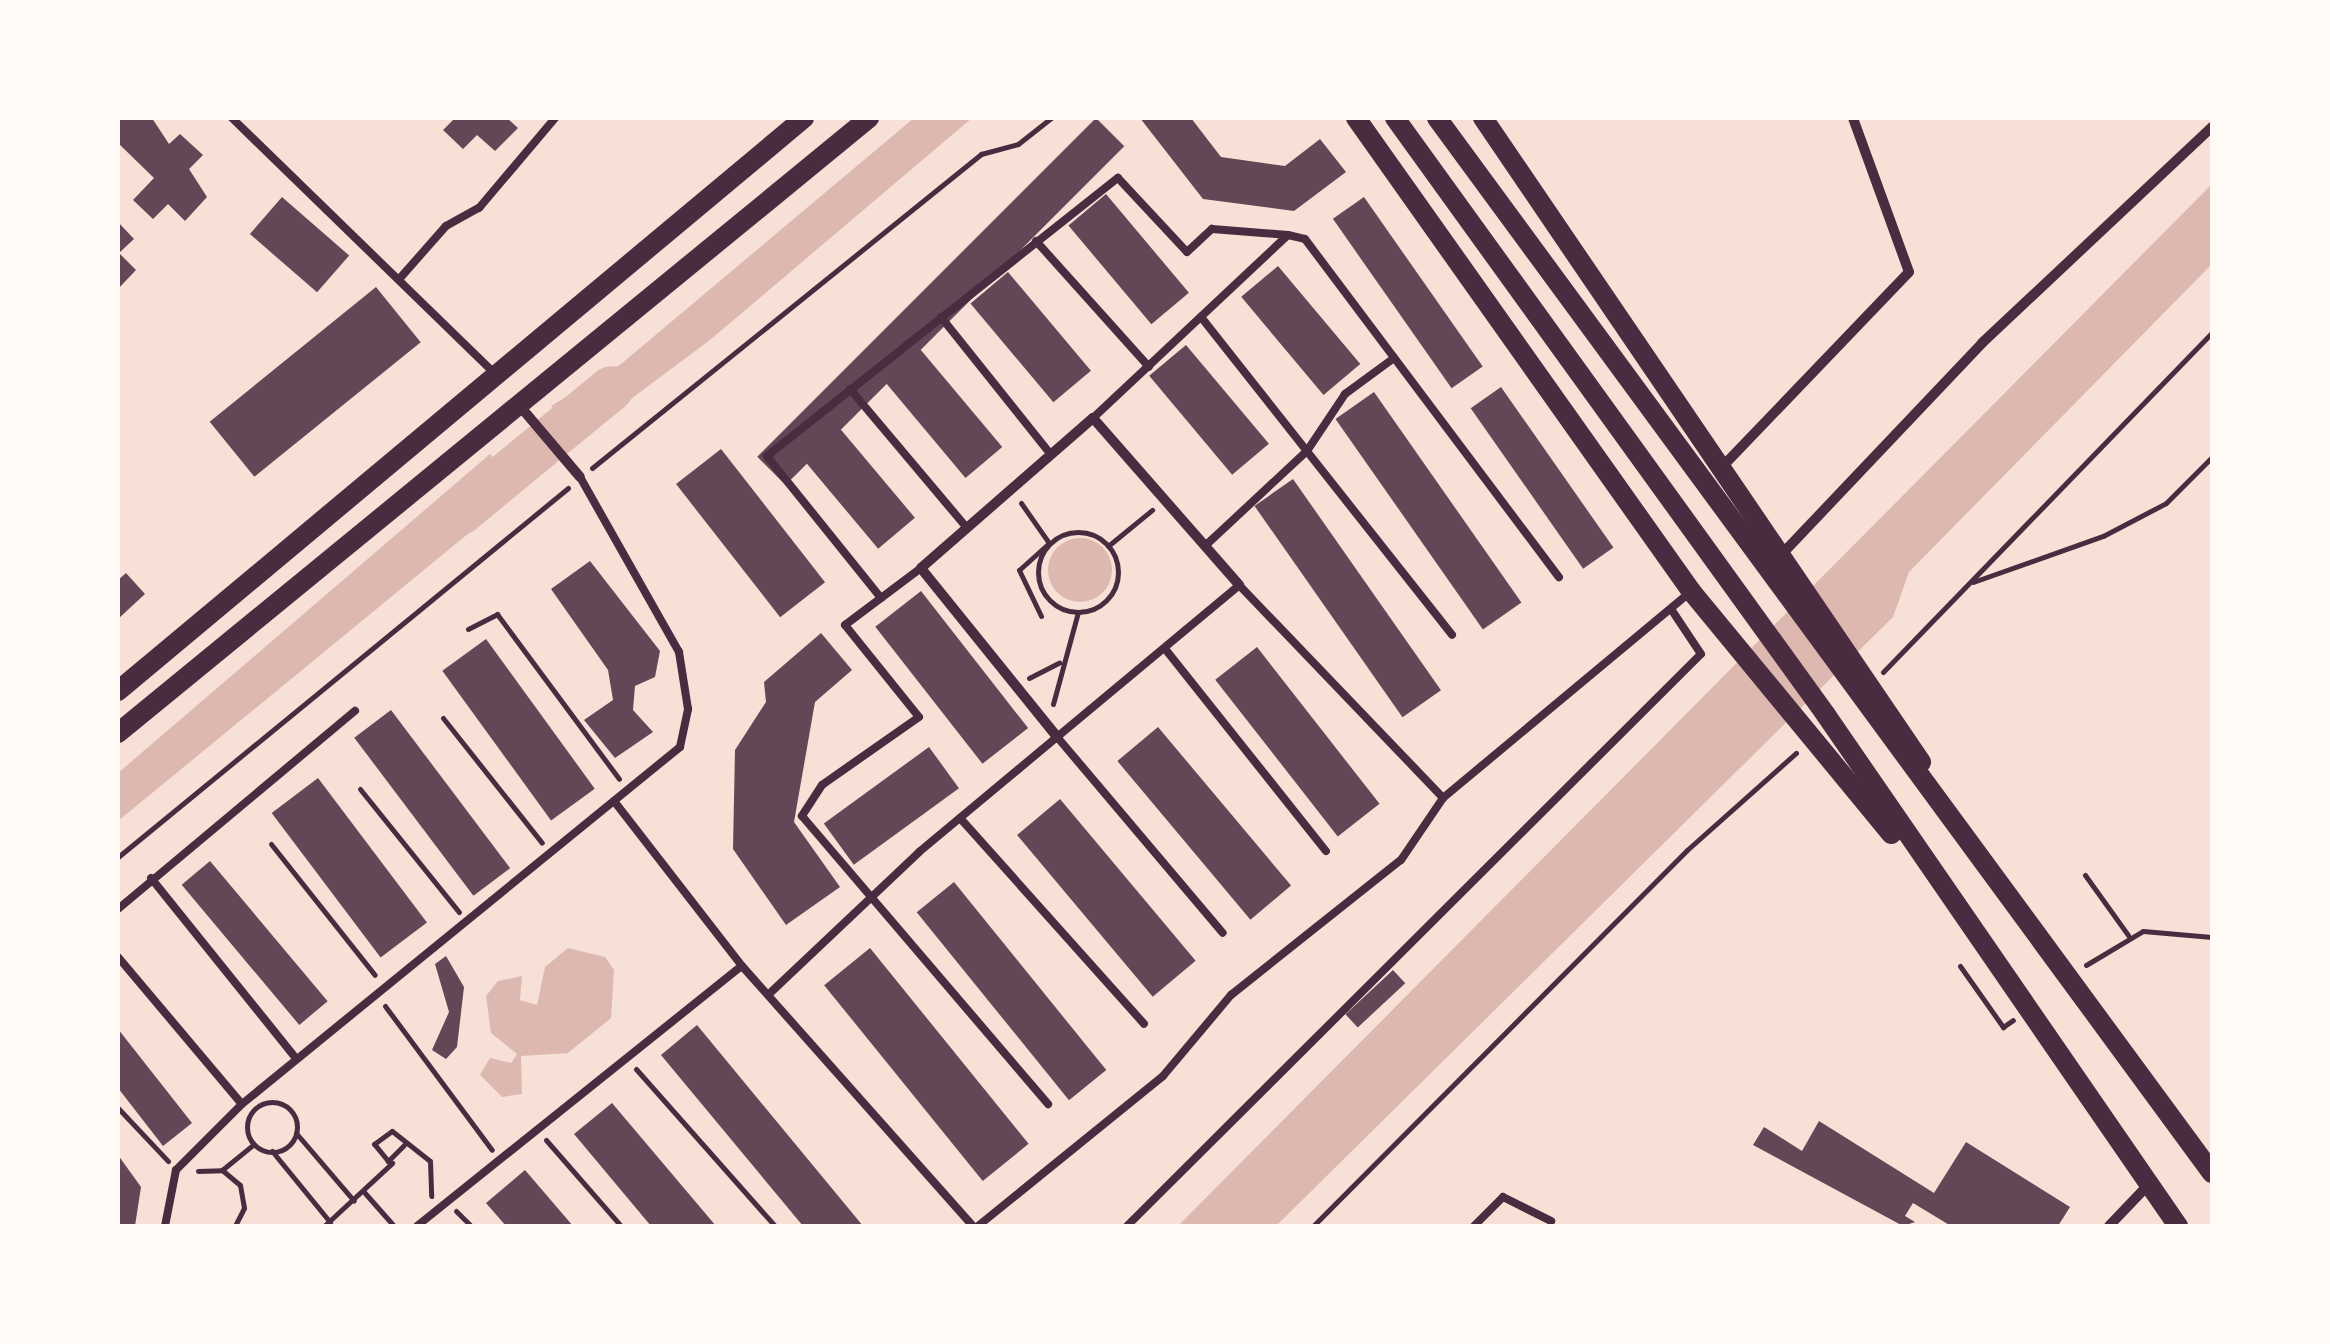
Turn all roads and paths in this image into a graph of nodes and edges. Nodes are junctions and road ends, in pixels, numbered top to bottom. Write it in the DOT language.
graph roads {
  1 [pos="232,118"];
  2 [pos="555,118"];
  3 [pos="804,118"];
  4 [pos="869,118"];
  5 [pos="1356,118"];
  6 [pos="1395,118"];
  7 [pos="1437,118"];
  8 [pos="1483,118"];
  9 [pos="1853,118"];
  10 [pos="2212,127"];
  11 [pos="1288,235"];
  12 [pos="1036,241"];
  13 [pos="401,276"];
  14 [pos="1201,317"];
  15 [pos="941,318"];
  16 [pos="2212,333"];
  17 [pos="1394,358"];
  18 [pos="1148,366"];
  19 [pos="498,377"];
  20 [pos="850,390"];
  21 [pos="519,404"];
  22 [pos="1093,418"];
  23 [pos="1307,451"];
  24 [pos="1051,456"];
  25 [pos="2212,456"];
  26 [pos="1724,465"];
  27 [pos="580,477"];
  28 [pos="1012,490"];
  29 [pos="1148,513"];
  30 [pos="967,528"];
  31 [pos="1049,543"];
  32 [pos="1108,546"];
  33 [pos="1205,546"];
  34 [pos="1783,554"];
  35 [pos="1030,558"];
  36 [pos="1037,565"];
  37 [pos="922,568"];
  38 [pos="1559,577"];
  39 [pos="1970,583"];
  40 [pos="1238,584"];
  41 [pos="1692,591"];
  42 [pos="1042,592"];
  43 [pos="880,598"];
  44 [pos="1029,604"];
  45 [pos="1671,609"];
  46 [pos="1078,612"];
  47 [pos="1041,616"];
  48 [pos="468,629"];
  49 [pos="1452,635"];
  50 [pos="1166,650"];
  51 [pos="1062,661"];
  52 [pos="1862,688"];
  53 [pos="118,691"];
  54 [pos="1023,695"];
  55 [pos="1053,700"];
  56 [pos="355,710"];
  57 [pos="443,718"];
  58 [pos="1810,733"];
  59 [pos="118,734"];
  60 [pos="1058,738"];
  61 [pos="360,789"];
  62 [pos="627,789"];
  63 [pos="1443,798"];
  64 [pos="614,801"];
  65 [pos="960,818"];
  66 [pos="527,826"];
  67 [pos="271,844"];
  68 [pos="1326,852"];
  69 [pos="2085,875"];
  70 [pos="151,878"];
  71 [pos="873,896"];
  72 [pos="118,909"];
  73 [pos="467,922"];
  74 [pos="1968,928"];
  75 [pos="1223,934"];
  76 [pos="2128,935"];
  77 [pos="2212,937"];
  78 [pos="118,957"];
  79 [pos="742,966"];
  80 [pos="1960,966"];
  81 [pos="2067,979"];
  82 [pos="387,989"];
  83 [pos="768,995"];
  84 [pos="377,996"];
  85 [pos="1144,1024"];
  86 [pos="2003,1027"];
  87 [pos="294,1056"];
  88 [pos="627,1060"];
  89 [pos="242,1104"];
  90 [pos="1048,1104"];
  91 [pos="118,1108"];
  92 [pos="537,1131"];
  93 [pos="296,1133"];
  94 [pos="254,1144"];
  95 [pos="404,1145"];
  96 [pos="272,1151"];
  97 [pos="499,1160"];
  98 [pos="394,1161"];
  99 [pos="176,1170"];
  100 [pos="222,1170"];
  101 [pos="2212,1173"];
  102 [pos="190,1174"];
  103 [pos="2148,1185"];
  104 [pos="364,1192"];
  105 [pos="354,1201"];
  106 [pos="1550,1221"];
  107 [pos="237,1224"];
  108 [pos="327,1224"];
  109 [pos="419,1225"];
  110 [pos="165,1226"];
  111 [pos="248,1226"];
  112 [pos="270,1226"];
  113 [pos="284,1226"];
  114 [pos="394,1226"];
  115 [pos="621,1226"];
  116 [pos="775,1226"];
  117 [pos="976,1226"];
  118 [pos="1127,1226"];
  119 [pos="1313,1226"];
  120 [pos="1474,1226"];
  121 [pos="2109,1226"];
  122 [pos="2178,1226"];
  1 -- 13 [label="lane"];
  2 -- 13 [label="lane"];
  3 -- 19 [label="main road"];
  4 -- 21 [label="main road"];
  5 -- 41 [label="main road"];
  6 -- 74 [label="main road"];
  7 -- 52 [label="main road"];
  8 -- 26 [label="main road"];
  9 -- 26 [label="street"];
  10 -- 34 [label="street"];
  11 -- 12 [label="lane"];
  11 -- 14 [label="lane"];
  11 -- 17 [label="lane"];
  12 -- 15 [label="lane"];
  12 -- 18 [label="lane"];
  13 -- 19 [label="lane"];
  14 -- 18 [label="lane"];
  14 -- 23 [label="lane"];
  15 -- 20 [label="lane"];
  15 -- 24 [label="lane"];
  16 -- 39 [label="path"];
  17 -- 23 [label="lane"];
  17 -- 38 [label="lane"];
  18 -- 22 [label="lane"];
  19 -- 53 [label="main road"];
  20 -- 30 [label="lane"];
  20 -- 43 [label="lane"];
  21 -- 27 [label="street"];
  21 -- 59 [label="main road"];
  22 -- 24 [label="street"];
  22 -- 33 [label="street"];
  23 -- 33 [label="lane"];
  23 -- 49 [label="lane"];
  24 -- 28 [label="street"];
  25 -- 39 [label="path"];
  26 -- 34 [label="main road"];
  27 -- 62 [label="lane"];
  28 -- 30 [label="street"];
  28 -- 31 [label="path"];
  29 -- 32 [label="path"];
  30 -- 37 [label="street"];
  31 -- 32 [label="path"];
  31 -- 35 [label="path"];
  31 -- 36 [label="path"];
  32 -- 46 [label="path"];
  33 -- 40 [label="street"];
  34 -- 52 [label="main road"];
  35 -- 36 [label="path"];
  35 -- 47 [label="path"];
  36 -- 42 [label="path"];
  37 -- 43 [label="lane"];
  37 -- 54 [label="street"];
  39 -- 52 [label="path"];
  40 -- 50 [label="lane"];
  40 -- 63 [label="lane"];
  41 -- 45 [label="lane"];
  41 -- 58 [label="main road"];
  42 -- 44 [label="path"];
  42 -- 46 [label="path"];
  43 -- 71 [label="lane"];
  45 -- 63 [label="lane"];
  45 -- 118 [label="lane"];
  46 -- 51 [label="path"];
  48 -- 62 [label="path"];
  50 -- 60 [label="lane"];
  50 -- 68 [label="lane"];
  51 -- 54 [label="path"];
  51 -- 55 [label="path"];
  52 -- 81 [label="main road"];
  54 -- 60 [label="street"];
  56 -- 70 [label="lane"];
  57 -- 66 [label="path"];
  58 -- 74 [label="main road"];
  58 -- 119 [label="path"];
  60 -- 65 [label="lane"];
  60 -- 75 [label="lane"];
  61 -- 73 [label="path"];
  62 -- 64 [label="lane"];
  63 -- 117 [label="lane"];
  64 -- 73 [label="lane"];
  64 -- 79 [label="lane"];
  65 -- 71 [label="lane"];
  65 -- 85 [label="lane"];
  67 -- 82 [label="path"];
  69 -- 76 [label="path"];
  70 -- 72 [label="lane"];
  70 -- 87 [label="lane"];
  71 -- 83 [label="lane"];
  71 -- 90 [label="lane"];
  73 -- 82 [label="lane"];
  74 -- 103 [label="main road"];
  76 -- 77 [label="path"];
  76 -- 81 [label="path"];
  78 -- 89 [label="lane"];
  79 -- 83 [label="lane"];
  79 -- 88 [label="lane"];
  80 -- 86 [label="path"];
  81 -- 101 [label="main road"];
  82 -- 84 [label="lane"];
  83 -- 117 [label="lane"];
  84 -- 87 [label="lane"];
  84 -- 97 [label="path"];
  87 -- 89 [label="lane"];
  88 -- 92 [label="lane"];
  88 -- 116 [label="path"];
  89 -- 99 [label="lane"];
  91 -- 99 [label="path"];
  92 -- 97 [label="lane"];
  92 -- 115 [label="path"];
  93 -- 94 [label="path"];
  93 -- 96 [label="path"];
  93 -- 105 [label="path"];
  94 -- 96 [label="path"];
  94 -- 100 [label="path"];
  95 -- 98 [label="path"];
  95 -- 98 [label="path"];
  95 -- 109 [label="path"];
  96 -- 108 [label="path"];
  97 -- 109 [label="lane"];
  98 -- 104 [label="path"];
  99 -- 110 [label="lane"];
  100 -- 102 [label="path"];
  100 -- 107 [label="path"];
  103 -- 121 [label="street"];
  103 -- 122 [label="main road"];
  104 -- 105 [label="path"];
  104 -- 114 [label="path"];
  105 -- 108 [label="path"];
  106 -- 120 [label="lane"];
  107 -- 111 [label="path"];
  112 -- 113 [label="path"];
}
